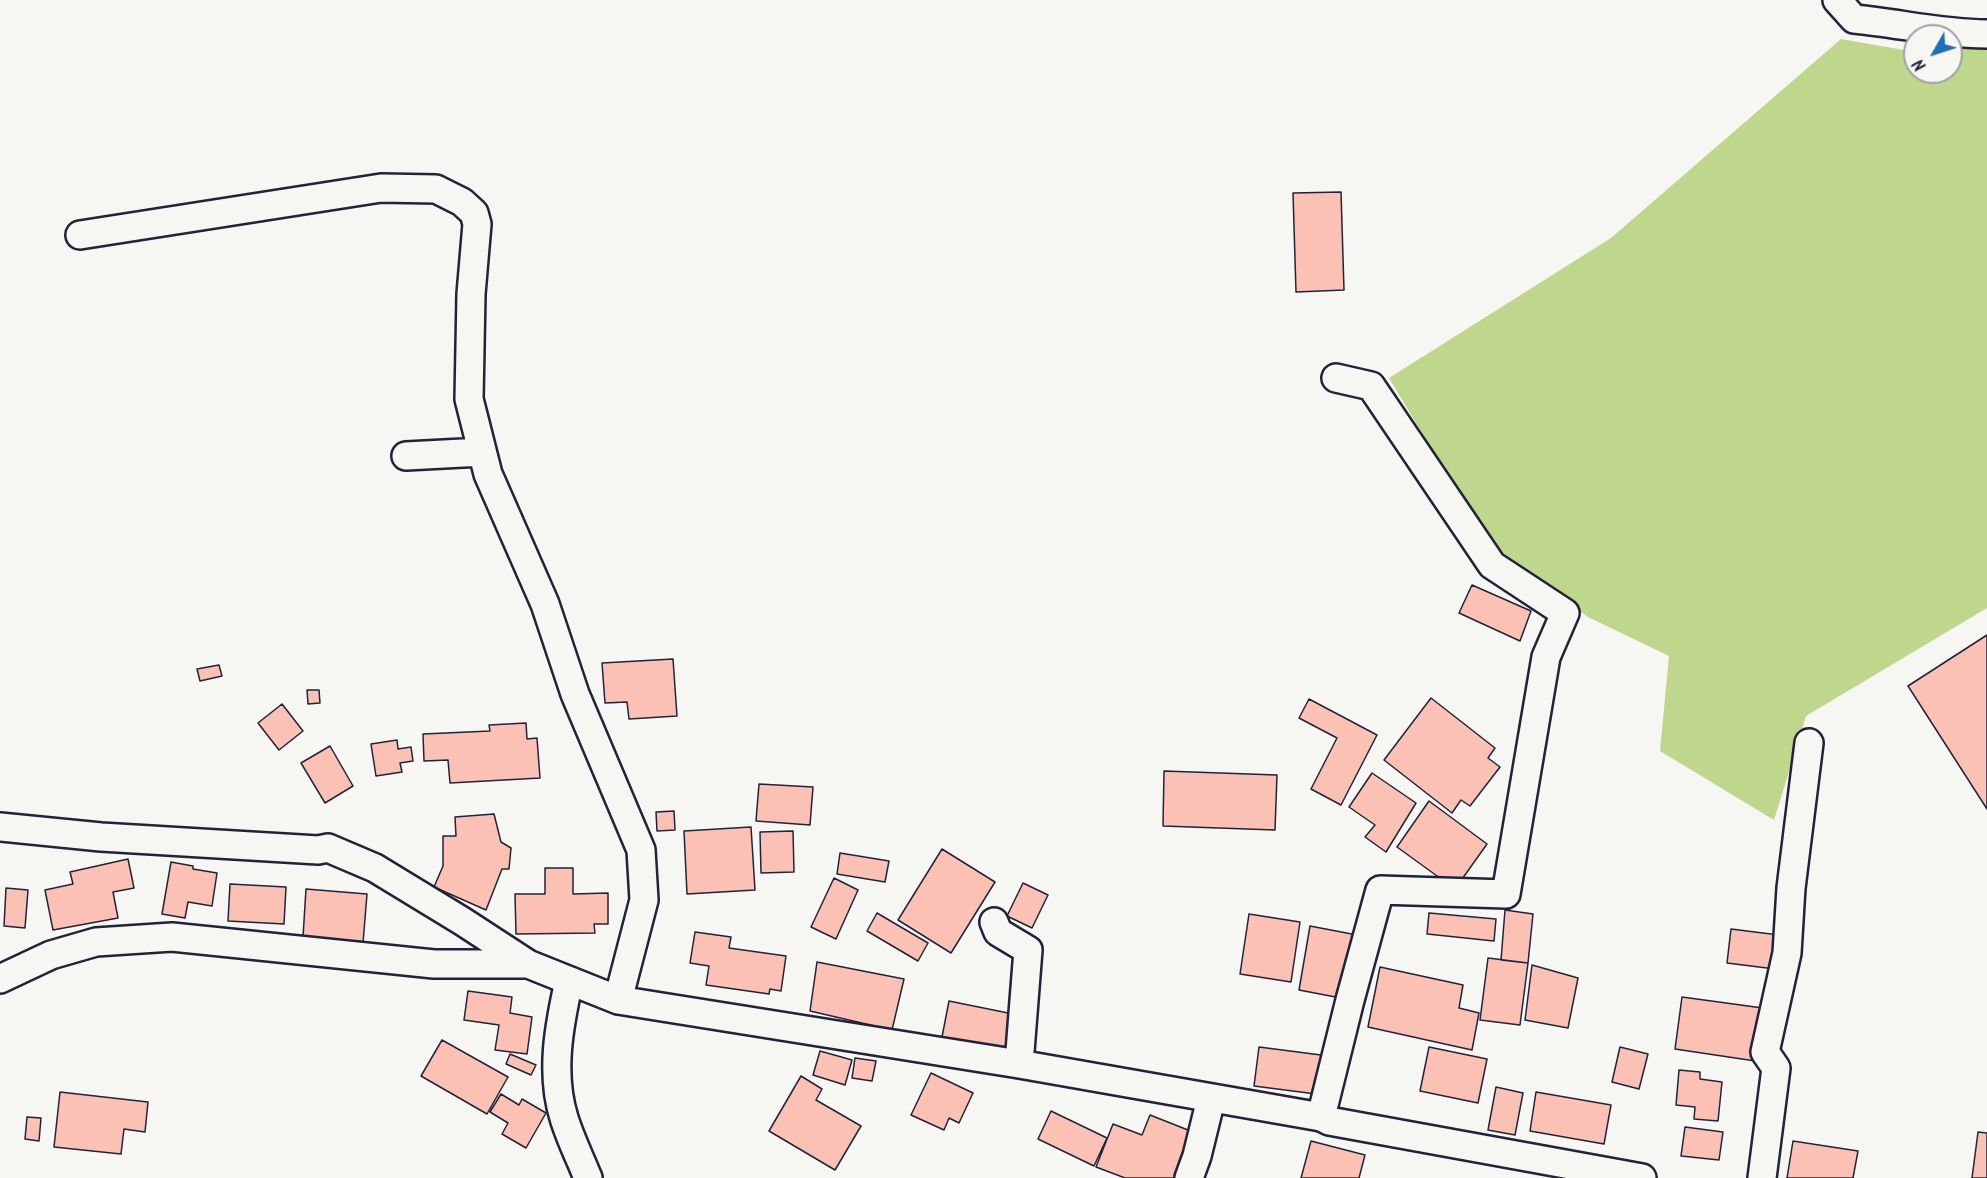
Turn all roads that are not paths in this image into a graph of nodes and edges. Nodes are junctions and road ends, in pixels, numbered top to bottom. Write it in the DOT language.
graph roads {
  1 [pos="1838,0"];
  2 [pos="1987,34"];
  3 [pos="80,235"];
  4 [pos="1336,378"];
  5 [pos="482,452"];
  6 [pos="406,456"];
  7 [pos="1809,743"];
  8 [pos="0,827"];
  9 [pos="994,922"];
  10 [pos="528,964"];
  11 [pos="0,979"];
  12 [pos="569,981"];
  13 [pos="618,1000"];
  14 [pos="1019,1064"];
  15 [pos="1211,1099"];
  16 [pos="1321,1117"];
  17 [pos="588,1178"];
  18 [pos="1189,1178"];
  19 [pos="1639,1178"];
  20 [pos="1762,1178"];
  1 -- 2 [label="street"];
  3 -- 5 [label="street"];
  4 -- 16 [label="street"];
  5 -- 6 [label="street"];
  5 -- 13 [label="street"];
  7 -- 20 [label="street"];
  8 -- 10 [label="street"];
  9 -- 14 [label="street"];
  10 -- 11 [label="street"];
  10 -- 12 [label="street"];
  12 -- 13 [label="street"];
  12 -- 17 [label="street"];
  13 -- 14 [label="street"];
  14 -- 15 [label="street"];
  15 -- 16 [label="street"];
  15 -- 18 [label="street"];
  16 -- 19 [label="street"];
}
